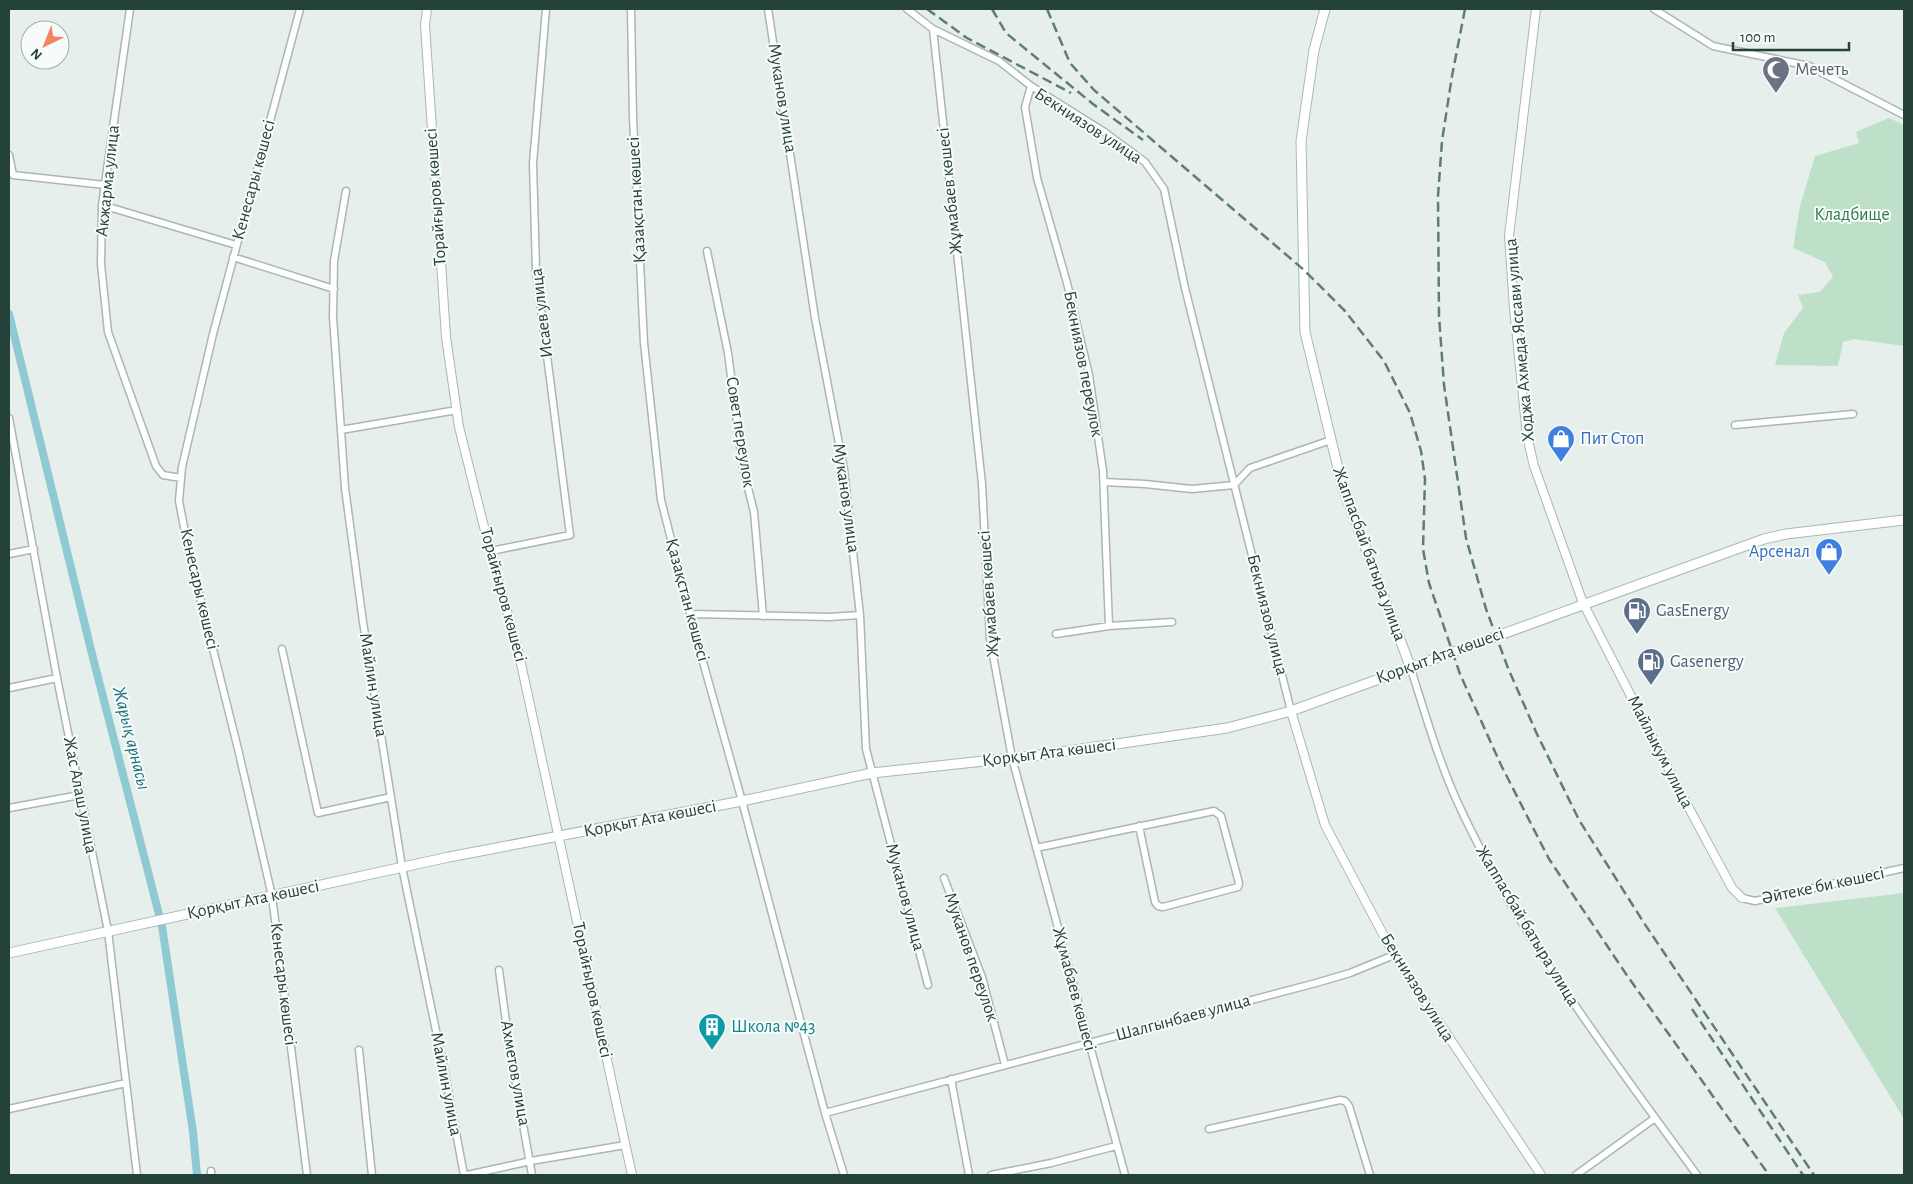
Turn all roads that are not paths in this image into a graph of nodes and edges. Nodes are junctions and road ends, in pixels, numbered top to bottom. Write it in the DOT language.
graph roads {
  1 [pos="130,9"];
  2 [pos="300,9"];
  3 [pos="427,9"];
  4 [pos="546,9"];
  5 [pos="630,9"];
  6 [pos="768,9"];
  7 [pos="907,9"];
  8 [pos="1325,9"];
  9 [pos="1536,9"];
  10 [pos="1654,9"];
  11 [pos="933,29"];
  12 [pos="1031,86"];
  13 [pos="1025,107"];
  14 [pos="1904,115"];
  15 [pos="9,154"];
  16 [pos="105,185"];
  17 [pos="346,191"];
  18 [pos="102,205"];
  19 [pos="236,245"];
  20 [pos="707,251"];
  21 [pos="233,257"];
  22 [pos="334,289"];
  23 [pos="457,410"];
  24 [pos="1853,414"];
  25 [pos="9,419"];
  26 [pos="1735,425"];
  27 [pos="341,430"];
  28 [pos="1331,440"];
  29 [pos="181,478"];
  30 [pos="1104,482"];
  31 [pos="1234,485"];
  32 [pos="1904,520"];
  33 [pos="34,549"];
  34 [pos="491,551"];
  35 [pos="9,554"];
  36 [pos="1583,604"];
  37 [pos="690,614"];
  38 [pos="860,615"];
  39 [pos="763,616"];
  40 [pos="1172,622"];
  41 [pos="1109,626"];
  42 [pos="1056,634"];
  43 [pos="282,649"];
  44 [pos="1410,666"];
  45 [pos="56,678"];
  46 [pos="9,688"];
  47 [pos="1291,711"];
  48 [pos="1012,758"];
  49 [pos="872,773"];
  50 [pos="80,795"];
  51 [pos="391,797"];
  52 [pos="742,802"];
  53 [pos="9,808"];
  54 [pos="1139,826"];
  55 [pos="558,836"];
  56 [pos="1036,848"];
  57 [pos="402,867"];
  58 [pos="1904,868"];
  59 [pos="944,878"];
  60 [pos="272,896"];
  61 [pos="1742,898"];
  62 [pos="108,931"];
  63 [pos="9,953"];
  64 [pos="1394,955"];
  65 [pos="499,970"];
  66 [pos="928,985"];
  67 [pos="1089,1043"];
  68 [pos="359,1050"];
  69 [pos="1005,1065"];
  70 [pos="951,1080"];
  71 [pos="126,1083"];
  72 [pos="9,1109"];
  73 [pos="825,1113"];
  74 [pos="1654,1118"];
  75 [pos="1209,1129"];
  76 [pos="625,1145"];
  77 [pos="1116,1146"];
  78 [pos="531,1161"];
  79 [pos="137,1175"];
  80 [pos="307,1175"];
  81 [pos="372,1175"];
  82 [pos="466,1175"];
  83 [pos="532,1175"];
  84 [pos="632,1175"];
  85 [pos="844,1175"];
  86 [pos="969,1175"];
  87 [pos="991,1175"];
  88 [pos="1125,1175"];
  89 [pos="1370,1175"];
  90 [pos="1541,1175"];
  91 [pos="1576,1175"];
  92 [pos="1697,1175"];
  1 -- 16 [label="street, Акжарма улица"];
  2 -- 19 [label="street, Кенесары көшесі"];
  3 -- 23 [label="street, Торайғыров көшесі"];
  4 -- 34 [label="street, Исаев улица"];
  5 -- 37 [label="street, Қазақстан көшесі"];
  6 -- 38 [label="street, Муканов улица"];
  7 -- 11 [label="street"];
  8 -- 28 [label="main road, Жаппасбай батыра улица"];
  9 -- 36 [label="street, Ходжа Ахмеда Яссави улица"];
  10 -- 14 [label="street"];
  11 -- 12 [label="street"];
  11 -- 48 [label="street, Жұмабаев көшесі"];
  12 -- 13 [label="street, Бекниязов улица"];
  12 -- 31 [label="street, Бекниязов улица"];
  13 -- 30 [label="street, Бекниязов переулок"];
  15 -- 16 [label="street"];
  16 -- 18 [label="street, Акжарма улица"];
  17 -- 22 [label="street, Майлин улица"];
  18 -- 19 [label="street"];
  18 -- 29 [label="street, Акжарма улица"];
  19 -- 21 [label="street, Кенесары көшесі"];
  20 -- 39 [label="street, Совет переулок"];
  21 -- 22 [label="street"];
  21 -- 29 [label="street, Кенесары көшесі"];
  22 -- 27 [label="street, Майлин улица"];
  23 -- 27 [label="street"];
  23 -- 34 [label="street, Торайғыров көшесі"];
  24 -- 26 [label="street"];
  25 -- 33 [label="street, Жас Алаш улица"];
  27 -- 51 [label="street, Майлин улица"];
  28 -- 31 [label="street"];
  28 -- 44 [label="main road, Жаппасбай батыра улица"];
  29 -- 60 [label="street, Кенесары көшесі"];
  30 -- 31 [label="street"];
  30 -- 41 [label="street, Бекниязов переулок"];
  31 -- 47 [label="street, Бекниязов улица"];
  32 -- 36 [label="main road, Қорқыт Ата көшесі"];
  33 -- 35 [label="street"];
  33 -- 45 [label="street, Жас Алаш улица"];
  34 -- 55 [label="street, Торайғыров көшесі"];
  36 -- 44 [label="main road, Қорқыт Ата көшесі"];
  36 -- 61 [label="street, Майлыкум улица"];
  37 -- 39 [label="street"];
  37 -- 52 [label="street, Қазақстан көшесі"];
  38 -- 39 [label="street"];
  38 -- 49 [label="street, Муканов улица"];
  40 -- 41 [label="street"];
  41 -- 42 [label="street"];
  43 -- 51 [label="street"];
  44 -- 47 [label="main road, Қорқыт Ата көшесі"];
  44 -- 74 [label="street, Жаппасбай батыра улица"];
  45 -- 46 [label="street"];
  45 -- 50 [label="street, Жас Алаш улица"];
  47 -- 48 [label="main road, Қорқыт Ата көшесі"];
  47 -- 64 [label="street, Бекниязов улица"];
  48 -- 49 [label="main road, Қорқыт Ата көшесі"];
  48 -- 56 [label="street, Жұмабаев көшесі"];
  49 -- 52 [label="main road, Қорқыт Ата көшесі"];
  49 -- 66 [label="street, Муканов улица"];
  50 -- 53 [label="street"];
  50 -- 62 [label="street, Жас Алаш улица"];
  51 -- 57 [label="street, Майлин улица"];
  52 -- 55 [label="main road, Қорқыт Ата көшесі"];
  52 -- 73 [label="street, Қазақстан көшесі"];
  54 -- 54 [label="street"];
  54 -- 56 [label="street"];
  55 -- 57 [label="main road, Қорқыт Ата көшесі"];
  55 -- 76 [label="street, Торайғыров көшесі"];
  56 -- 67 [label="street, Жұмабаев көшесі"];
  57 -- 60 [label="main road, Қорқыт Ата көшесі"];
  57 -- 82 [label="street, Майлин улица"];
  58 -- 61 [label="street, Әйтеке би көшесі"];
  59 -- 69 [label="street, Муканов переулок"];
  60 -- 62 [label="main road, Қорқыт Ата көшесі"];
  60 -- 80 [label="street, Кенесары көшесі"];
  62 -- 63 [label="main road"];
  62 -- 71 [label="street, Жас Алаш улица"];
  64 -- 67 [label="street, Шалгынбаев улица"];
  64 -- 90 [label="street, Бекниязов улица"];
  65 -- 78 [label="street, Ахметов улица"];
  67 -- 69 [label="street, Шалгынбаев улица"];
  67 -- 77 [label="street, Жұмабаев көшесі"];
  68 -- 81 [label="street"];
  69 -- 70 [label="street, Шалгынбаев улица"];
  70 -- 73 [label="street, Шалгынбаев улица"];
  70 -- 86 [label="street"];
  71 -- 72 [label="street"];
  71 -- 79 [label="street, Жас Алаш улица"];
  73 -- 85 [label="street, Қазақстан көшесі"];
  74 -- 91 [label="street"];
  74 -- 92 [label="street, Жаппасбай батыра улица"];
  75 -- 89 [label="street"];
  76 -- 78 [label="street"];
  76 -- 84 [label="street, Торайғыров көшесі"];
  77 -- 87 [label="street"];
  77 -- 88 [label="street, Жұмабаев көшесі"];
  78 -- 82 [label="street"];
  78 -- 83 [label="street, Ахметов улица"];
}
